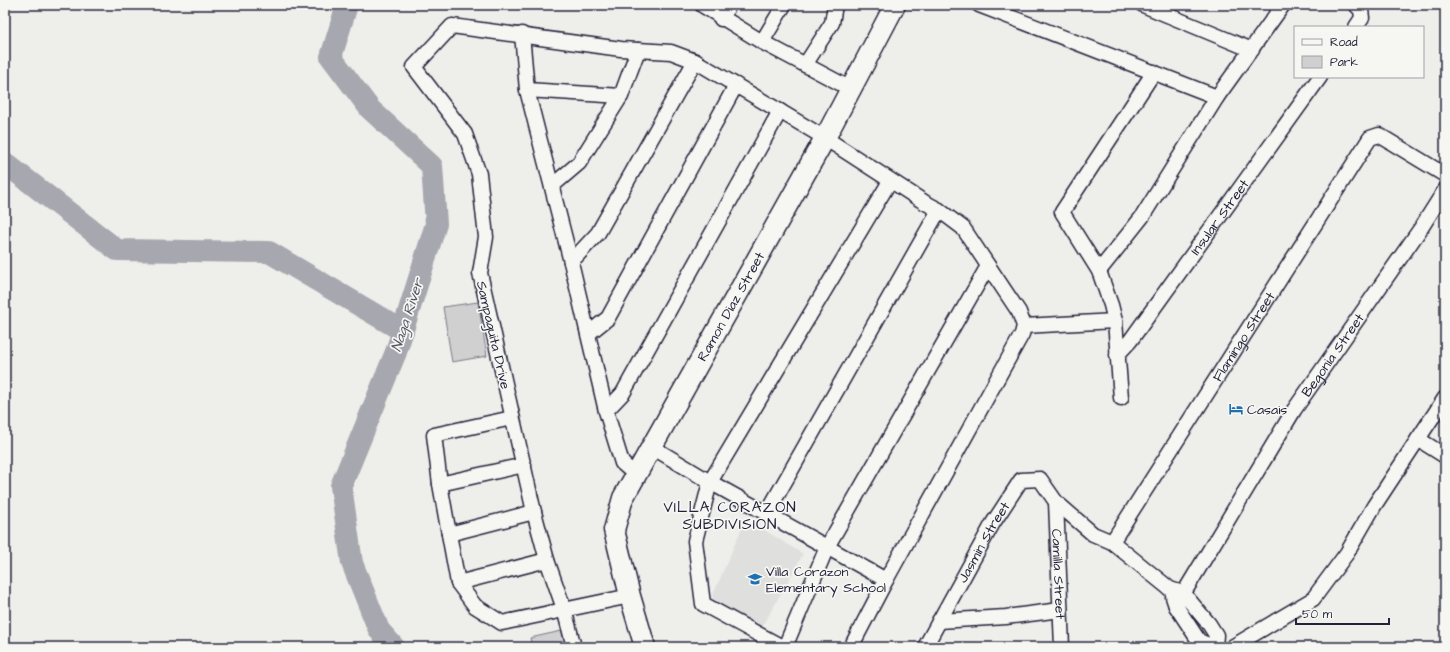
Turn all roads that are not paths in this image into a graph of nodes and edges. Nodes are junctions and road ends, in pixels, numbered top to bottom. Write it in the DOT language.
graph roads {
  1 [pos="702,5"];
  2 [pos="729,5"];
  3 [pos="784,5"];
  4 [pos="836,5"];
  5 [pos="895,5"];
  6 [pos="979,5"];
  7 [pos="1143,5"];
  8 [pos="1283,5"];
  9 [pos="1356,5"];
  10 [pos="721,19"];
  11 [pos="1357,26"];
  12 [pos="522,34"];
  13 [pos="762,42"];
  14 [pos="638,50"];
  15 [pos="1252,50"];
  16 [pos="695,61"];
  17 [pos="805,65"];
  18 [pos="1154,72"];
  19 [pos="1319,78"];
  20 [pos="736,85"];
  21 [pos="526,90"];
  22 [pos="851,90"];
  23 [pos="621,96"];
  24 [pos="1217,97"];
  25 [pos="780,111"];
  26 [pos="825,138"];
  27 [pos="1445,176"];
  28 [pos="890,180"];
  29 [pos="552,186"];
  30 [pos="1445,190"];
  31 [pos="939,210"];
  32 [pos="571,262"];
  33 [pos="988,266"];
  34 [pos="1099,271"];
  35 [pos="1115,321"];
  36 [pos="1024,326"];
  37 [pos="588,334"];
  38 [pos="1117,355"];
  39 [pos="1121,398"];
  40 [pos="1445,398"];
  41 [pos="606,411"];
  42 [pos="512,418"];
  43 [pos="1418,439"];
  44 [pos="652,447"];
  45 [pos="1445,456"];
  46 [pos="524,465"];
  47 [pos="637,476"];
  48 [pos="710,482"];
  49 [pos="440,484"];
  50 [pos="1056,502"];
  51 [pos="534,512"];
  52 [pos="767,513"];
  53 [pos="449,534"];
  54 [pos="1112,542"];
  55 [pos="827,547"];
  56 [pos="547,560"];
  57 [pos="886,580"];
  58 [pos="458,583"];
  59 [pos="1177,591"];
  60 [pos="630,596"];
  61 [pos="564,609"];
  62 [pos="1060,610"];
  63 [pos="939,621"];
  64 [pos="574,647"];
  65 [pos="645,647"];
  66 [pos="782,647"];
  67 [pos="785,647"];
  68 [pos="851,647"];
  69 [pos="925,647"];
  70 [pos="1062,647"];
  71 [pos="1214,647"];
  72 [pos="1232,647"];
  1 -- 10 [label="street"];
  2 -- 10 [label="street"];
  3 -- 13 [label="street"];
  4 -- 17 [label="street"];
  5 -- 22 [label="street, Ramon Diaz Street"];
  6 -- 18 [label="street"];
  7 -- 15 [label="street"];
  8 -- 15 [label="street"];
  9 -- 11 [label="street"];
  10 -- 13 [label="street"];
  12 -- 14 [label="street"];
  12 -- 21 [label="street"];
  12 -- 42 [label="street, Sampaguita Drive"];
  13 -- 17 [label="street"];
  14 -- 16 [label="street"];
  14 -- 23 [label="street"];
  15 -- 24 [label="street"];
  16 -- 20 [label="street"];
  16 -- 32 [label="street"];
  17 -- 22 [label="street"];
  18 -- 24 [label="street"];
  18 -- 34 [label="street"];
  19 -- 38 [label="street, Insular Street"];
  20 -- 25 [label="street"];
  20 -- 37 [label="street"];
  21 -- 23 [label="street"];
  21 -- 29 [label="street"];
  22 -- 26 [label="street, Ramon Diaz Street"];
  23 -- 29 [label="street"];
  24 -- 34 [label="street"];
  25 -- 26 [label="street"];
  25 -- 41 [label="street"];
  26 -- 28 [label="street"];
  26 -- 44 [label="street, Ramon Diaz Street"];
  27 -- 54 [label="street, Flamingo Street"];
  28 -- 31 [label="street"];
  28 -- 48 [label="street"];
  29 -- 32 [label="street"];
  30 -- 59 [label="street, Begonia Street"];
  31 -- 33 [label="street"];
  31 -- 52 [label="street"];
  32 -- 37 [label="street"];
  33 -- 36 [label="street"];
  33 -- 55 [label="street"];
  34 -- 35 [label="street"];
  35 -- 36 [label="street"];
  35 -- 38 [label="street"];
  36 -- 57 [label="street"];
  37 -- 41 [label="street"];
  38 -- 39 [label="street"];
  40 -- 43 [label="street"];
  41 -- 47 [label="street"];
  42 -- 46 [label="street, Sampaguita Drive"];
  42 -- 49 [label="street"];
  43 -- 45 [label="street"];
  43 -- 72 [label="street"];
  44 -- 47 [label="street, Ramon Diaz Street"];
  44 -- 48 [label="street"];
  46 -- 49 [label="street"];
  46 -- 51 [label="street, Sampaguita Drive"];
  47 -- 60 [label="street, Ramon Diaz Street"];
  48 -- 52 [label="street"];
  48 -- 66 [label="street"];
  49 -- 53 [label="street"];
  50 -- 54 [label="street"];
  50 -- 62 [label="street, Camilla Street"];
  50 -- 63 [label="street, Jasmin Street"];
  51 -- 53 [label="street"];
  51 -- 56 [label="street, Sampaguita Drive"];
  52 -- 55 [label="street"];
  53 -- 58 [label="street"];
  54 -- 59 [label="street"];
  55 -- 57 [label="street"];
  55 -- 67 [label="street"];
  56 -- 58 [label="street"];
  56 -- 61 [label="street, Sampaguita Drive"];
  57 -- 68 [label="street"];
  58 -- 61 [label="street"];
  59 -- 71 [label="street"];
  59 -- 71 [label="street"];
  60 -- 61 [label="street"];
  60 -- 65 [label="street, Ramon Diaz Street"];
  61 -- 64 [label="street, Sampaguita Drive"];
  62 -- 63 [label="street"];
  62 -- 70 [label="street, Camilla Street"];
  63 -- 69 [label="street, Jasmin Street"];
}
